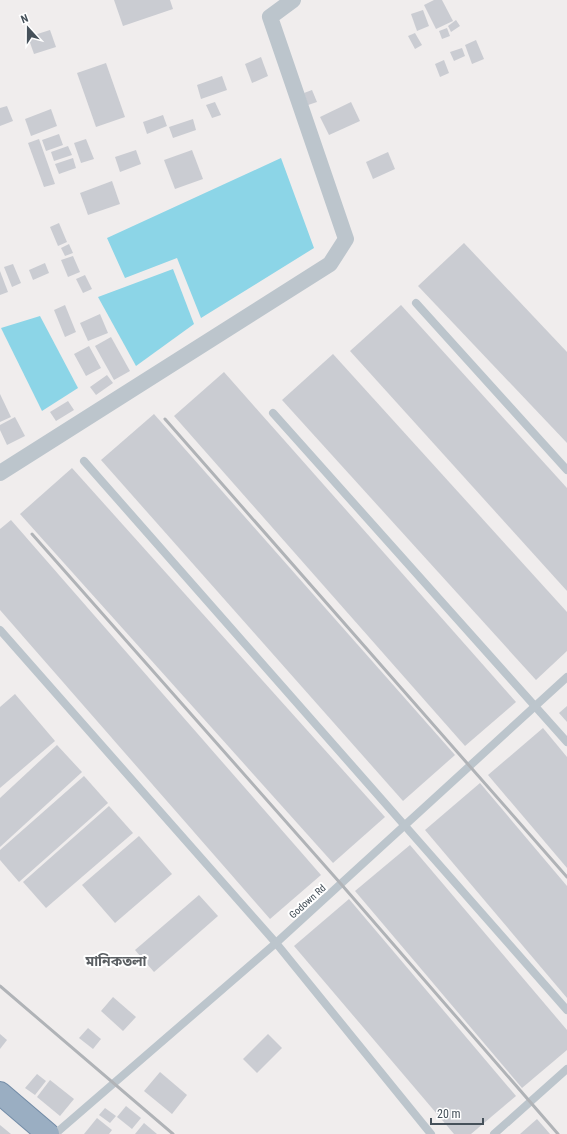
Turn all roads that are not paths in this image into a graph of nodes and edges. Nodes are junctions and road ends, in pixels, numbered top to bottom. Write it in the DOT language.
graph roads {
  1 [pos="293,0"];
  2 [pos="416,303"];
  3 [pos="273,414"];
  4 [pos="84,461"];
  5 [pos="567,470"];
  6 [pos="0,473"];
  7 [pos="0,630"];
  8 [pos="567,677"];
  9 [pos="535,706"];
  10 [pos="567,742"];
  11 [pos="405,825"];
  12 [pos="276,943"];
  13 [pos="567,1010"];
  14 [pos="567,1069"];
  15 [pos="0,1093"];
  16 [pos="48,1134"];
  17 [pos="55,1134"];
  18 [pos="431,1134"];
  19 [pos="494,1134"];
  1 -- 6 [label="street"];
  2 -- 5 [label="lane"];
  3 -- 9 [label="lane"];
  4 -- 11 [label="lane"];
  7 -- 12 [label="lane"];
  8 -- 9 [label="lane, Godown Rd"];
  9 -- 10 [label="lane"];
  9 -- 11 [label="lane, Godown Rd"];
  11 -- 12 [label="lane, Godown Rd"];
  11 -- 13 [label="lane"];
  12 -- 17 [label="lane, Godown Rd"];
  12 -- 18 [label="lane"];
  14 -- 19 [label="lane"];
  15 -- 16 [label="highway"];
}
